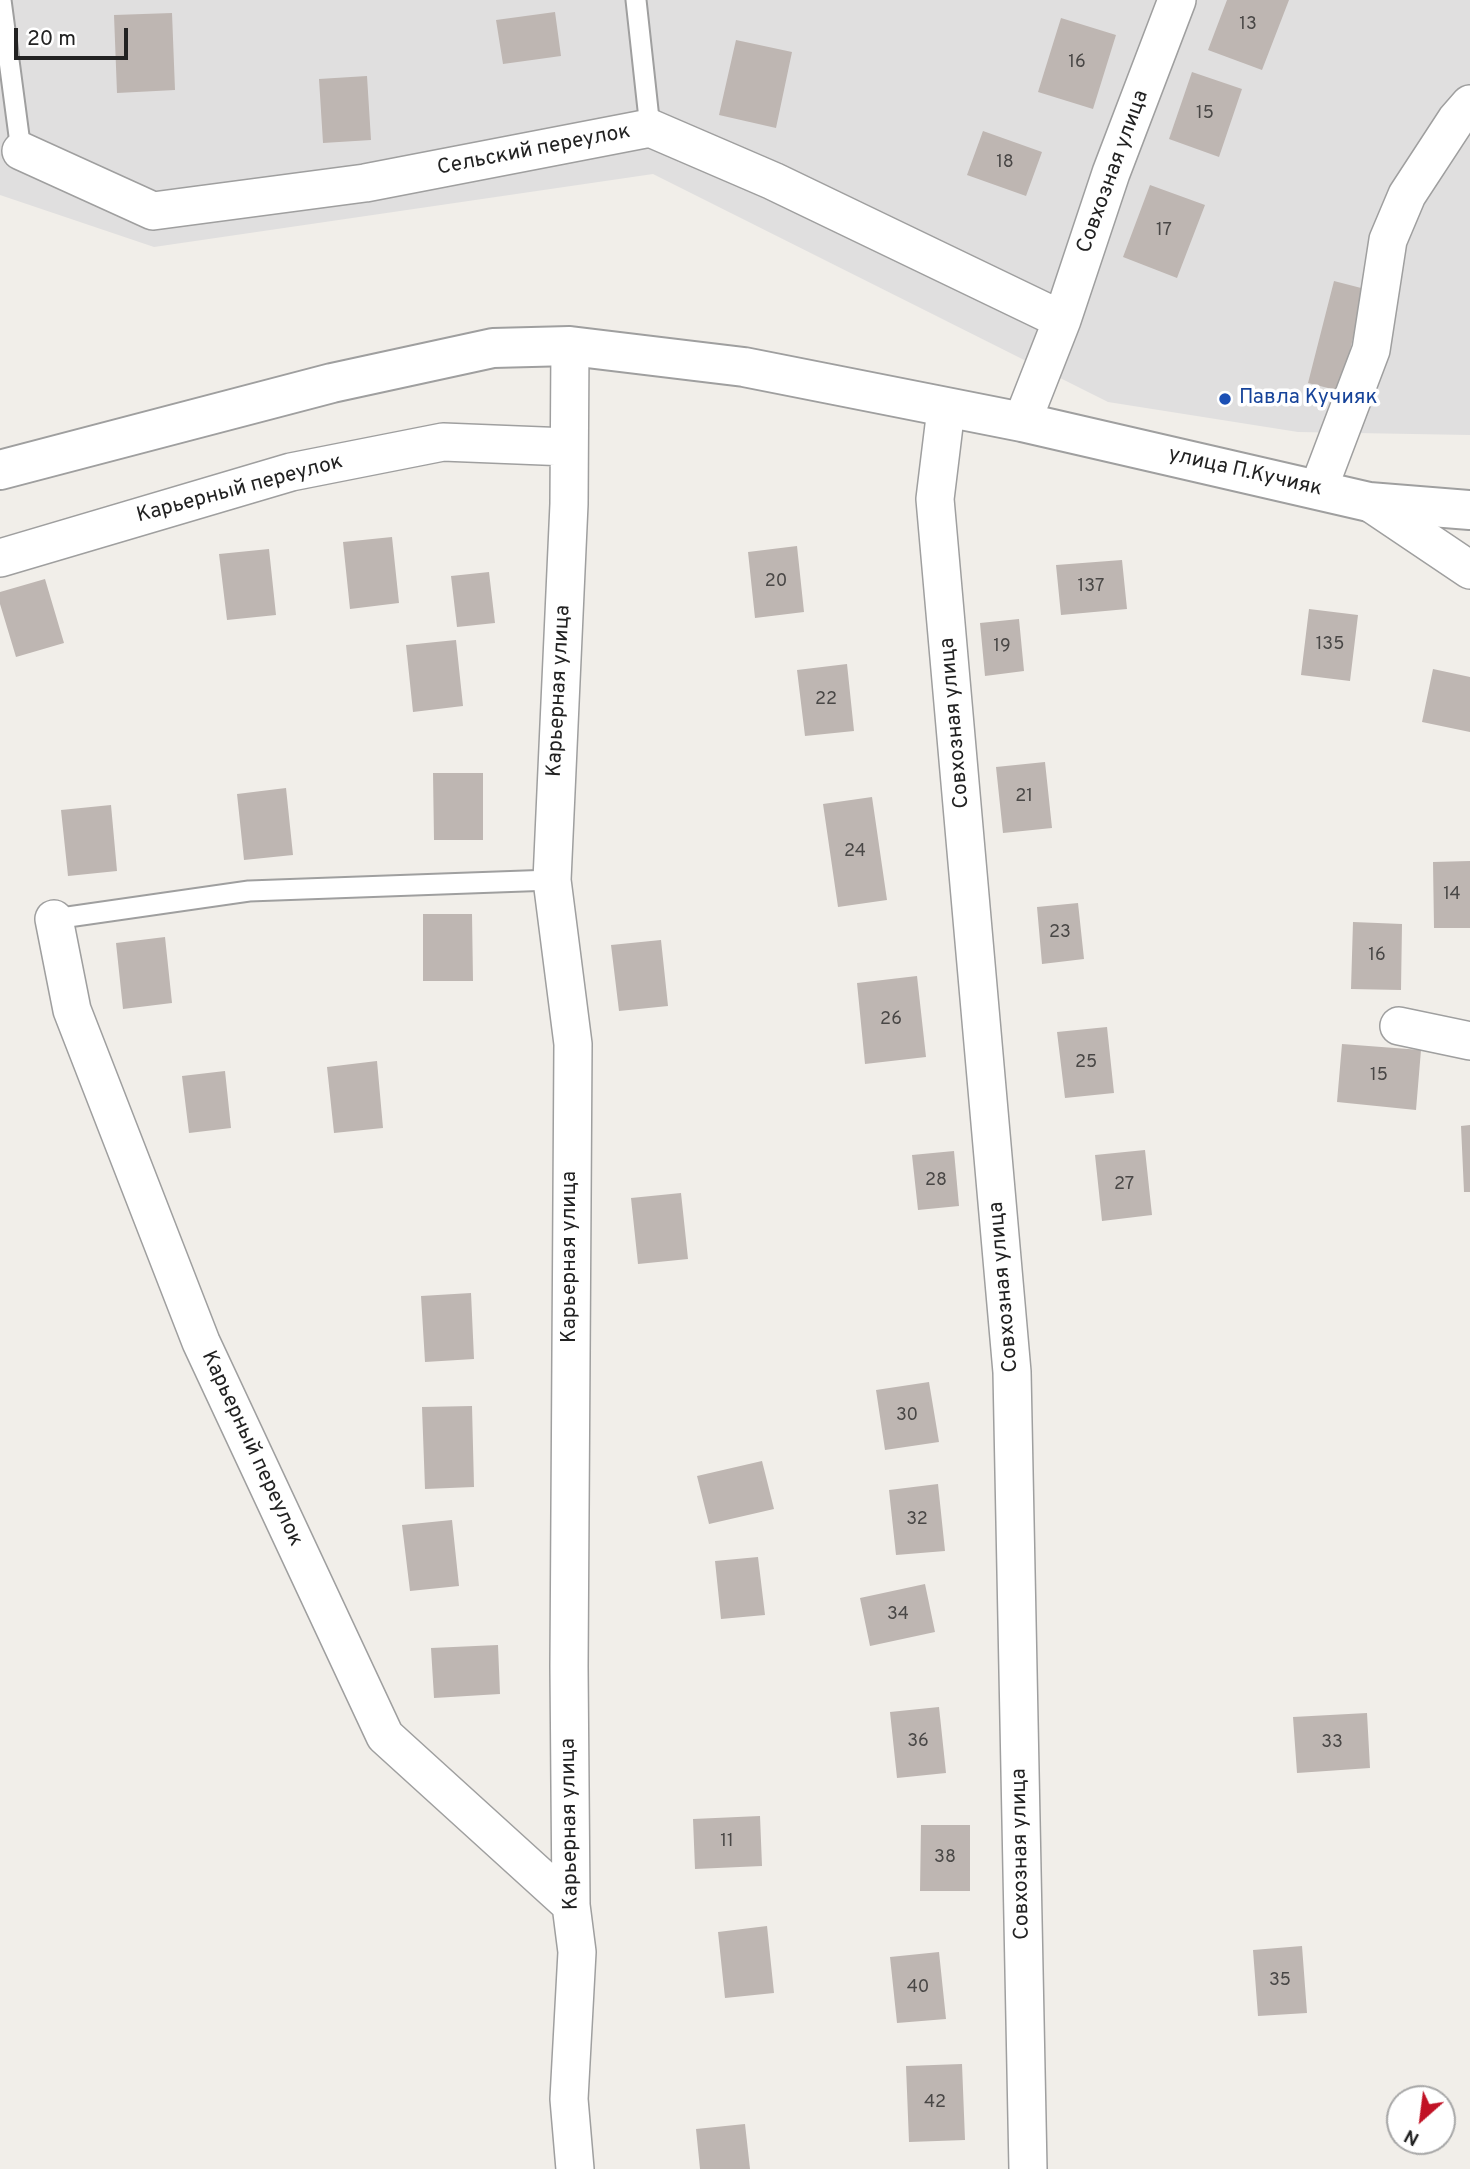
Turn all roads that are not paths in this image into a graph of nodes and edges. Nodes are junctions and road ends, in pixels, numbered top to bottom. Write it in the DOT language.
graph roads {
  1 [pos="1,0"];
  2 [pos="636,0"];
  3 [pos="1177,0"];
  4 [pos="1470,104"];
  5 [pos="650,128"];
  6 [pos="21,151"];
  7 [pos="1062,320"];
  8 [pos="570,345"];
  9 [pos="946,409"];
  10 [pos="1022,422"];
  11 [pos="568,447"];
  12 [pos="0,471"];
  13 [pos="1318,490"];
  14 [pos="1369,502"];
  15 [pos="1470,510"];
  16 [pos="0,558"];
  17 [pos="1470,570"];
  18 [pos="552,880"];
  19 [pos="54,919"];
  20 [pos="1399,1026"];
  21 [pos="1470,1041"];
  22 [pos="571,1905"];
  23 [pos="575,2169"];
  24 [pos="1028,2169"];
  1 -- 6 [label="lane"];
  2 -- 5 [label="lane"];
  3 -- 7 [label="street, Совхозная улица"];
  4 -- 13 [label="street"];
  5 -- 6 [label="street, Сельский переулок"];
  5 -- 7 [label="street, Сельский переулок"];
  7 -- 10 [label="street, Совхозная улица"];
  8 -- 9 [label="street, улица П.Кучияк"];
  8 -- 11 [label="street, Карьерная улица"];
  8 -- 12 [label="street, улица П.Кучияк"];
  9 -- 10 [label="street, улица П.Кучияк"];
  9 -- 24 [label="street, Совхозная улица"];
  10 -- 13 [label="street, улица П.Кучияк"];
  11 -- 16 [label="street, Карьерный переулок"];
  11 -- 18 [label="street, Карьерная улица"];
  13 -- 14 [label="street, улица П.Кучияк"];
  14 -- 15 [label="street, улица П.Кучияк"];
  14 -- 17 [label="street"];
  18 -- 19 [label="lane"];
  18 -- 22 [label="street, Карьерная улица"];
  19 -- 22 [label="street, Карьерный переулок"];
  20 -- 21 [label="street"];
  22 -- 23 [label="street, Карьерная улица"];
}
